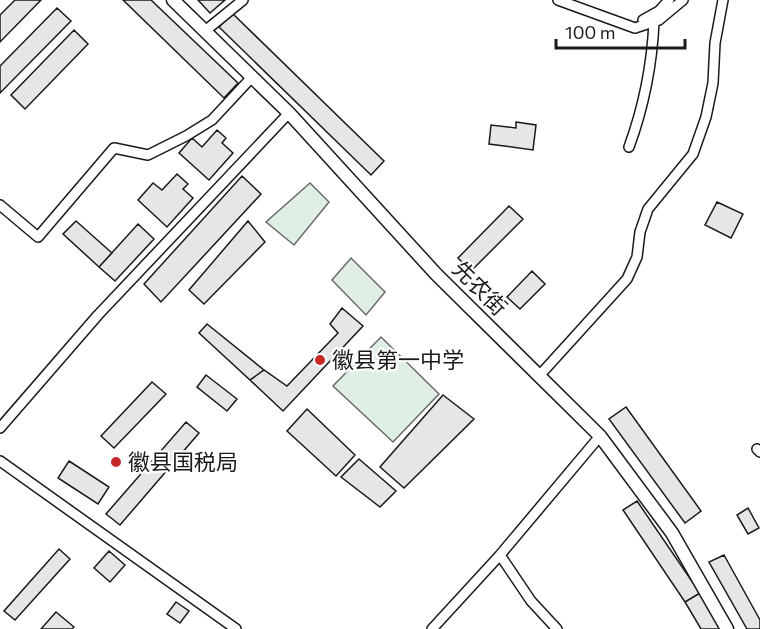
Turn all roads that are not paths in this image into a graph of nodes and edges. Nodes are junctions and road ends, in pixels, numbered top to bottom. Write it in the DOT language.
graph roads {
  1 [pos="173,0"];
  2 [pos="243,0"];
  3 [pos="558,0"];
  4 [pos="586,0"];
  5 [pos="669,0"];
  6 [pos="682,0"];
  7 [pos="723,0"];
  8 [pos="586,11"];
  9 [pos="654,22"];
  10 [pos="635,28"];
  11 [pos="205,31"];
  12 [pos="252,77"];
  13 [pos="289,113"];
  14 [pos="629,147"];
  15 [pos="0,205"];
  16 [pos="539,376"];
  17 [pos="0,428"];
  18 [pos="600,436"];
  19 [pos="0,461"];
  20 [pos="500,555"];
  21 [pos="236,629"];
  22 [pos="432,629"];
  23 [pos="557,629"];
  24 [pos="727,629"];
  1 -- 11 [label="main road, 先农街"];
  2 -- 11 [label="street"];
  3 -- 8 [label="street"];
  4 -- 8 [label="street"];
  5 -- 10 [label="street"];
  6 -- 9 [label="street"];
  7 -- 16 [label="street"];
  8 -- 10 [label="street"];
  9 -- 10 [label="street"];
  9 -- 14 [label="street"];
  11 -- 12 [label="main road, 先农街"];
  12 -- 13 [label="main road, 先农街"];
  12 -- 15 [label="street"];
  13 -- 16 [label="main road, 先农街"];
  13 -- 17 [label="street"];
  16 -- 18 [label="main road, 先农街"];
  18 -- 20 [label="street"];
  18 -- 24 [label="main road, 先农街"];
  19 -- 21 [label="street"];
  20 -- 22 [label="street"];
  20 -- 23 [label="street"];
}
